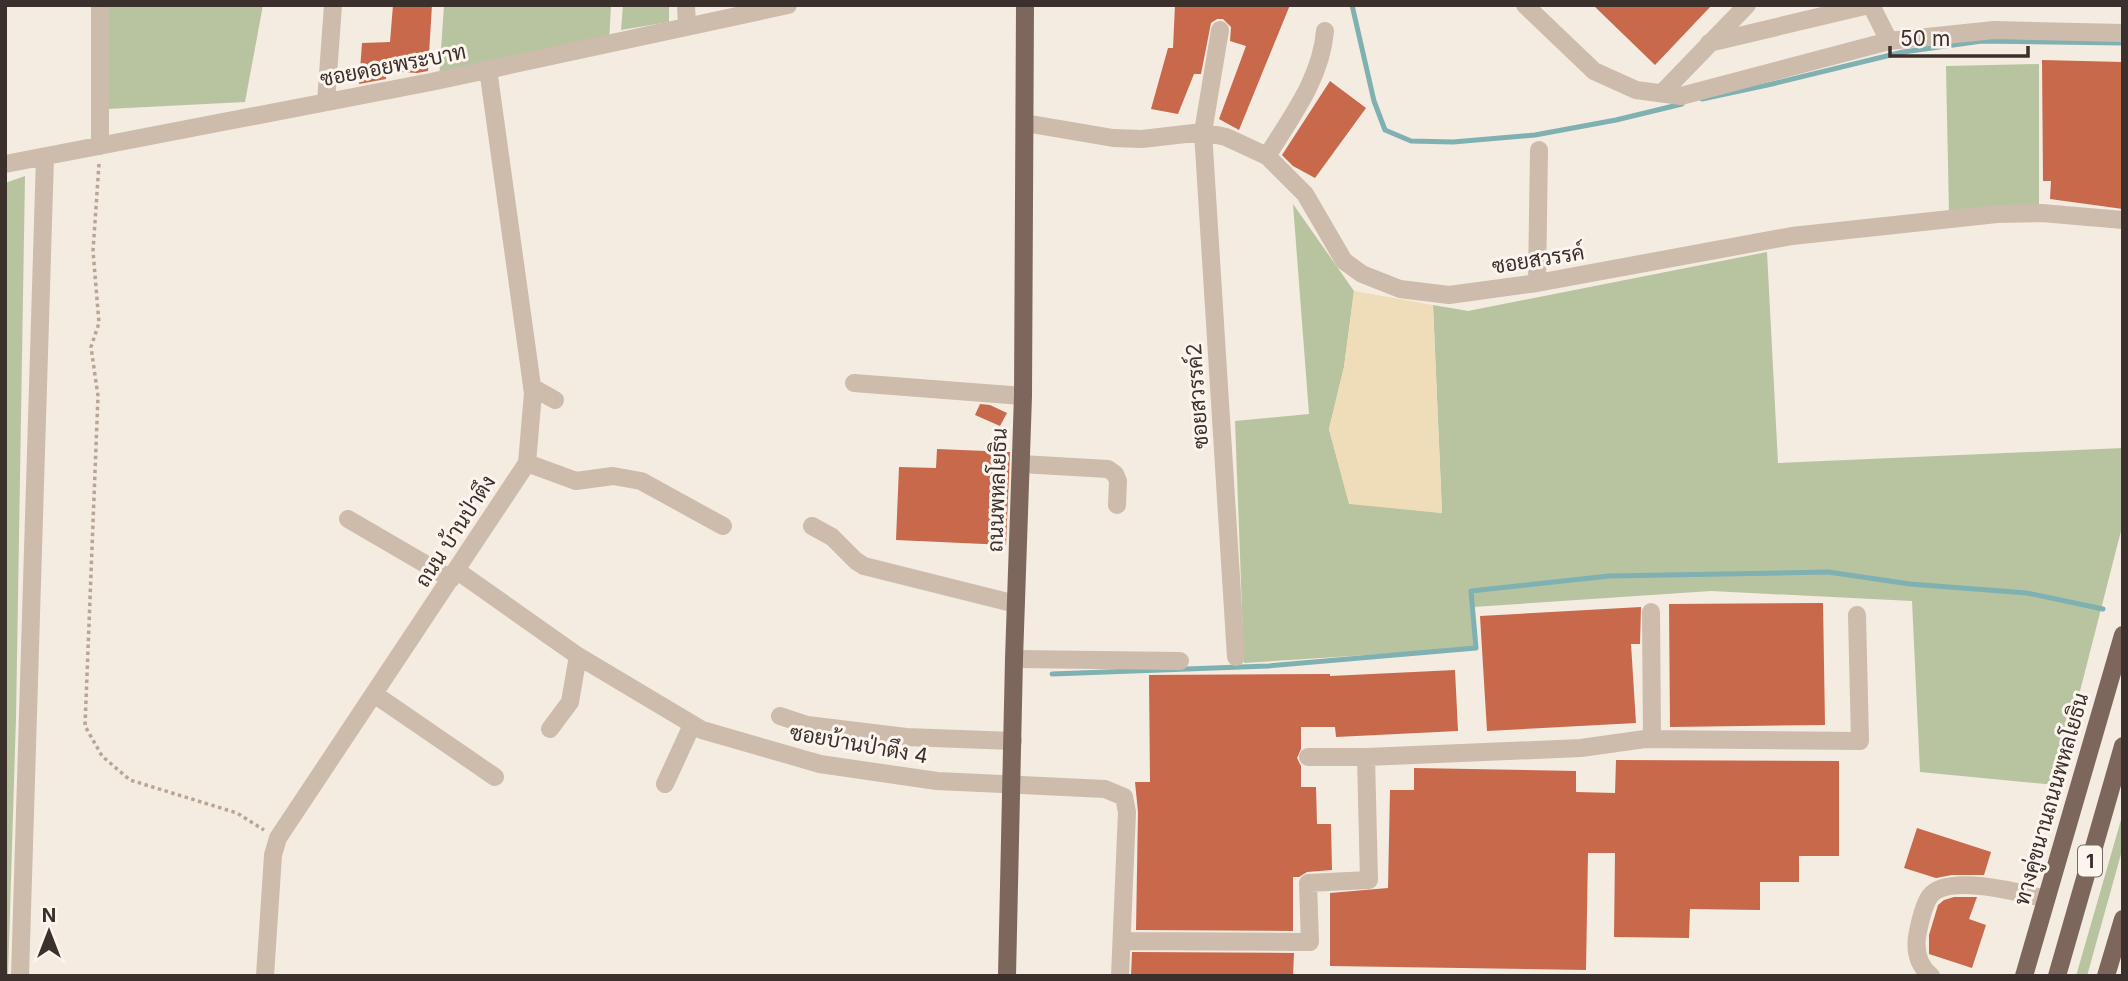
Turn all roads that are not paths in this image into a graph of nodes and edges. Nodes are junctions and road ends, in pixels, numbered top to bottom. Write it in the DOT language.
graph roads {
  1 [pos="100,5"];
  2 [pos="333,5"];
  3 [pos="687,5"];
  4 [pos="788,5"];
  5 [pos="1024,5"];
  6 [pos="1525,5"];
  7 [pos="1748,5"];
  8 [pos="1870,5"];
  9 [pos="687,27"];
  10 [pos="1220,30"];
  11 [pos="1325,31"];
  12 [pos="2123,33"];
  13 [pos="1889,41"];
  14 [pos="1709,43"];
  15 [pos="488,69"];
  16 [pos="1662,93"];
  17 [pos="326,102"];
  18 [pos="1025,123"];
  19 [pos="1203,132"];
  20 [pos="100,146"];
  21 [pos="1539,150"];
  22 [pos="1267,156"];
  23 [pos="45,157"];
  24 [pos="5,164"];
  25 [pos="2123,219"];
  26 [pos="1536,283"];
  27 [pos="854,383"];
  28 [pos="532,387"];
  29 [pos="1023,396"];
  30 [pos="555,400"];
  31 [pos="527,463"];
  32 [pos="1021,464"];
  33 [pos="1117,505"];
  34 [pos="348,519"];
  35 [pos="723,526"];
  36 [pos="812,526"];
  37 [pos="454,574"];
  38 [pos="1016,604"];
  39 [pos="1651,612"];
  40 [pos="1857,615"];
  41 [pos="2123,635"];
  42 [pos="578,656"];
  43 [pos="1236,657"];
  44 [pos="1014,659"];
  45 [pos="1180,661"];
  46 [pos="374,694"];
  47 [pos="780,716"];
  48 [pos="697,727"];
  49 [pos="550,729"];
  50 [pos="1652,739"];
  51 [pos="1013,741"];
  52 [pos="2123,746"];
  53 [pos="1308,757"];
  54 [pos="1366,757"];
  55 [pos="495,777"];
  56 [pos="665,783"];
  57 [pos="1012,785"];
  58 [pos="2046,899"];
  59 [pos="2123,919"];
  60 [pos="1122,941"];
  61 [pos="20,976"];
  62 [pos="265,976"];
  63 [pos="1007,976"];
  64 [pos="1120,976"];
  65 [pos="1930,976"];
  66 [pos="2024,976"];
  67 [pos="2057,976"];
  68 [pos="2106,976"];
  1 -- 20 [label="street"];
  2 -- 17 [label="street"];
  3 -- 9 [label="street"];
  4 -- 9 [label="street, ซอยดอยพระบาท"];
  5 -- 18 [label="main road, ถนนพหลโยธิน"];
  6 -- 16 [label="street"];
  7 -- 14 [label="street"];
  8 -- 13 [label="street"];
  8 -- 14 [label="street"];
  9 -- 15 [label="street, ซอยดอยพระบาท"];
  10 -- 19 [label="street, ซอยสวรรค์2"];
  11 -- 22 [label="street"];
  12 -- 13 [label="street"];
  13 -- 16 [label="street"];
  14 -- 16 [label="street"];
  15 -- 17 [label="street, ซอยดอยพระบาท"];
  15 -- 28 [label="street, ถนน บ้านป่าตึง"];
  17 -- 20 [label="street, ซอยดอยพระบาท"];
  18 -- 19 [label="street, ซอยสวรรค์"];
  18 -- 29 [label="main road, ถนนพหลโยธิน"];
  19 -- 22 [label="street, ซอยสวรรค์"];
  19 -- 43 [label="street, ซอยสวรรค์2"];
  20 -- 23 [label="street, ซอยดอยพระบาท"];
  21 -- 26 [label="street"];
  22 -- 26 [label="street, ซอยสวรรค์"];
  23 -- 24 [label="street, ซอยดอยพระบาท"];
  23 -- 61 [label="street"];
  25 -- 26 [label="street, ซอยสวรรค์"];
  27 -- 29 [label="street"];
  28 -- 30 [label="street"];
  28 -- 31 [label="street, ถนน บ้านป่าตึง"];
  29 -- 32 [label="main road, ถนนพหลโยธิน"];
  31 -- 35 [label="street"];
  31 -- 37 [label="street, ถนน บ้านป่าตึง"];
  32 -- 33 [label="street"];
  32 -- 38 [label="main road, ถนนพหลโยธิน"];
  34 -- 37 [label="street, ซอยบ้านป่าตึง 4"];
  36 -- 38 [label="street"];
  37 -- 42 [label="street, ซอยบ้านป่าตึง 4"];
  37 -- 46 [label="street, ถนน บ้านป่าตึง"];
  38 -- 44 [label="main road, ถนนพหลโยธิน"];
  39 -- 50 [label="street"];
  40 -- 50 [label="street"];
  41 -- 58 [label="main road, ทางคู่ขนานถนนพหลโยธิน / 1"];
  42 -- 48 [label="street, ซอยบ้านป่าตึง 4"];
  42 -- 49 [label="street"];
  44 -- 45 [label="street"];
  44 -- 51 [label="main road, ถนนพหลโยธิน"];
  46 -- 55 [label="street"];
  46 -- 62 [label="street, ถนน บ้านป่าตึง"];
  47 -- 51 [label="street"];
  48 -- 56 [label="street"];
  48 -- 57 [label="street, ซอยบ้านป่าตึง 4"];
  50 -- 54 [label="street"];
  51 -- 57 [label="main road, ถนนพหลโยธิน"];
  52 -- 67 [label="main road, 1"];
  53 -- 54 [label="street"];
  54 -- 60 [label="street"];
  57 -- 60 [label="street, ซอยบ้านป่าตึง 4"];
  57 -- 63 [label="main road, ถนนพหลโยธิน"];
  58 -- 65 [label="street"];
  58 -- 66 [label="main road, ทางคู่ขนานถนนพหลโยธิน / 1"];
  59 -- 68 [label="main road"];
  60 -- 64 [label="street"];
}
